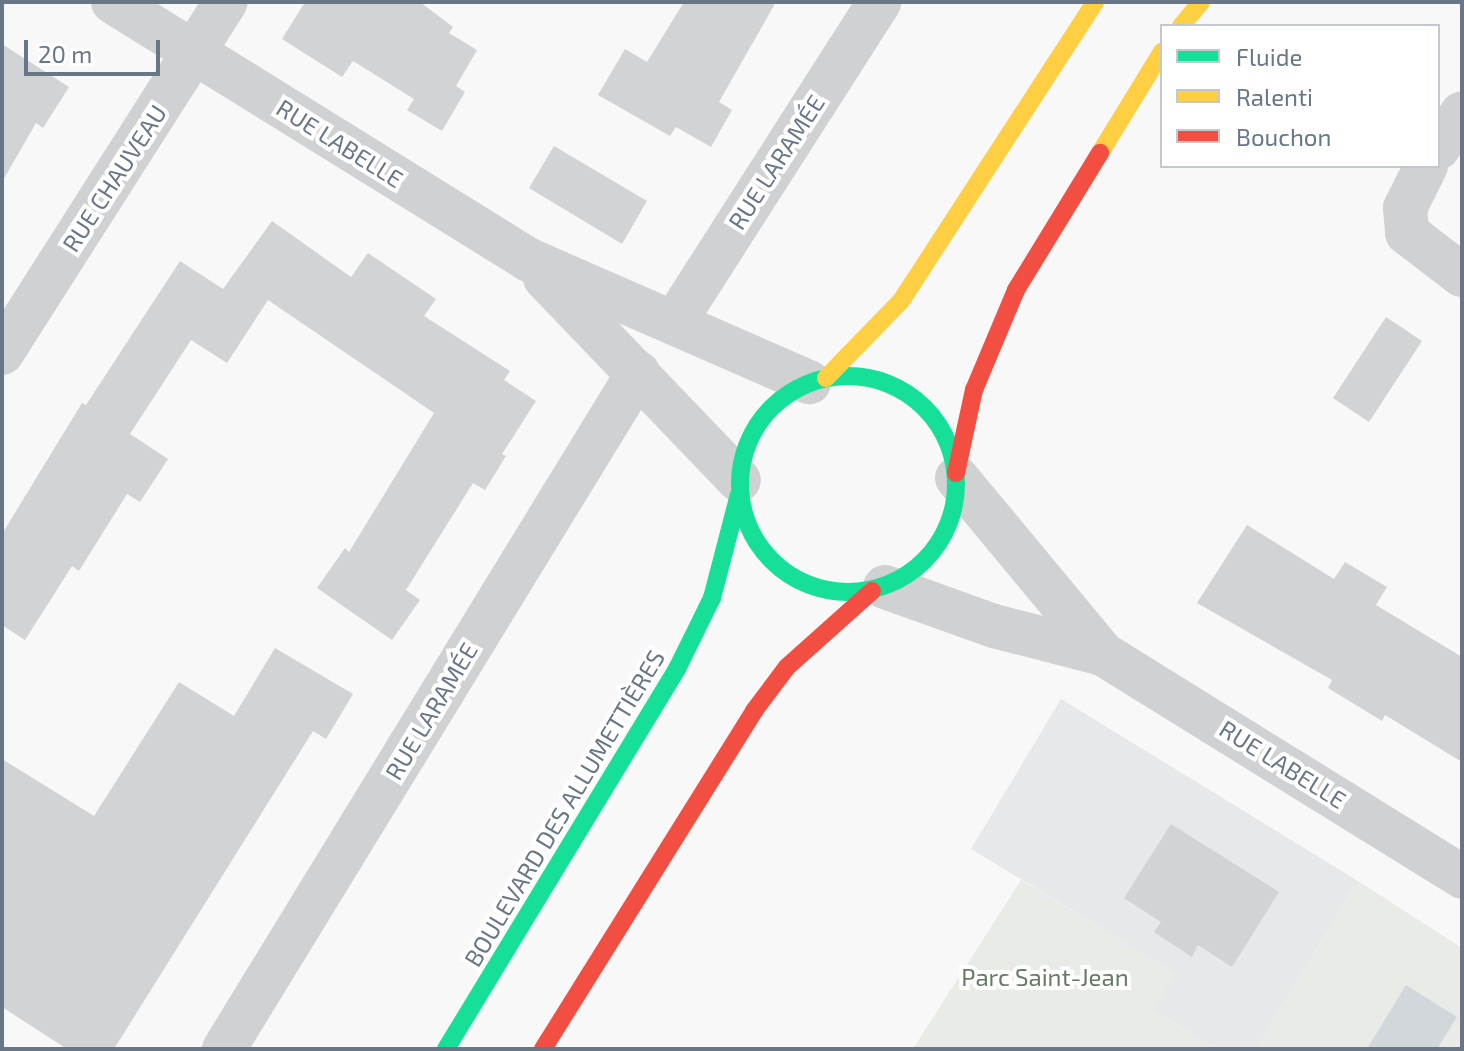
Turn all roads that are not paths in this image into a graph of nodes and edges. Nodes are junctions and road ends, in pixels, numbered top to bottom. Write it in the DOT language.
graph roads {
  1 [pos="113,2"];
  2 [pos="226,2"];
  3 [pos="879,2"];
  4 [pos="1095,2"];
  5 [pos="1194,2"];
  6 [pos="1201,2"];
  7 [pos="1181,24"];
  8 [pos="1182,24"];
  9 [pos="1052,30"];
  10 [pos="195,50"];
  11 [pos="1160,55"];
  12 [pos="1462,113"];
  13 [pos="1440,145"];
  14 [pos="1425,168"];
  15 [pos="987,170"];
  16 [pos="527,259"];
  17 [pos="1462,275"];
  18 [pos="674,323"];
  19 [pos="2,353"];
  20 [pos="638,373"];
  21 [pos="818,380"];
  22 [pos="957,475"];
  23 [pos="739,487"];
  24 [pos="878,589"];
  25 [pos="1103,654"];
  26 [pos="1462,877"];
  27 [pos="224,1049"];
  28 [pos="446,1049"];
  29 [pos="543,1049"];
  1 -- 10 [label="street, RUE LABELLE"];
  2 -- 10 [label="street, RUE CHAUVEAU"];
  3 -- 18 [label="street, RUE LARAMÉE"];
  4 -- 15 [label="main road"];
  5 -- 7 [label="main road"];
  6 -- 8 [label="main road"];
  9 -- 15 [label="main road"];
  10 -- 16 [label="street, RUE LABELLE"];
  10 -- 19 [label="street, RUE CHAUVEAU"];
  11 -- 22 [label="main road"];
  12 -- 13 [label="street"];
  14 -- 17 [label="street"];
  15 -- 21 [label="main road"];
  16 -- 18 [label="street, RUE LABELLE"];
  16 -- 20 [label="street, RUE LABELLE"];
  18 -- 21 [label="street, RUE LABELLE"];
  20 -- 23 [label="street, RUE LABELLE"];
  20 -- 27 [label="street, RUE LARAMÉE"];
  21 -- 22 [label="main road"];
  21 -- 23 [label="main road"];
  22 -- 24 [label="main road"];
  22 -- 25 [label="street, RUE LABELLE"];
  23 -- 24 [label="main road"];
  23 -- 28 [label="main road, BOULEVARD DES ALLUMETTIÈRES"];
  24 -- 25 [label="street, RUE LABELLE"];
  24 -- 29 [label="main road"];
  25 -- 26 [label="street, RUE LABELLE"];
}
